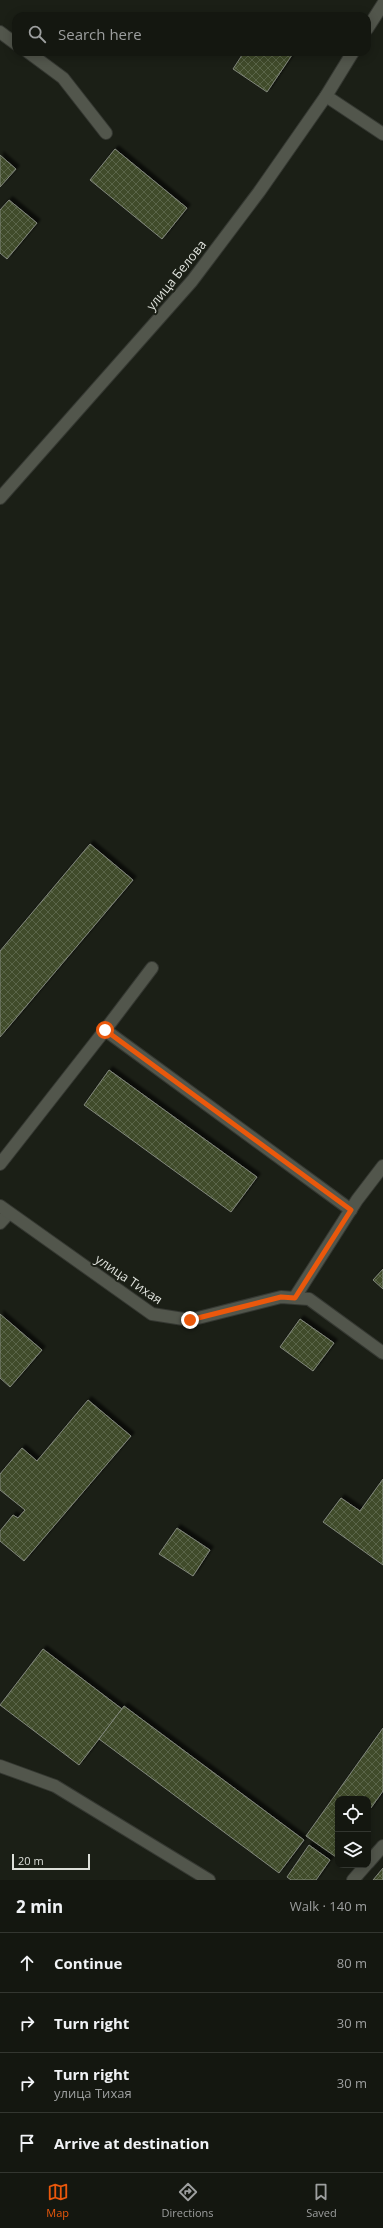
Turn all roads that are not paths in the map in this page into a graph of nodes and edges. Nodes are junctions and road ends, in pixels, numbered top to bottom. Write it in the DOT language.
graph roads {
  1 [pos="383,4"];
  2 [pos="371,23"];
  3 [pos="0,32"];
  4 [pos="12,41"];
  5 [pos="33,56"];
  6 [pos="351,56"];
  7 [pos="326,96"];
  8 [pos="106,133"];
  9 [pos="383,134"];
  10 [pos="0,498"];
  11 [pos="152,968"];
  12 [pos="105,1030"];
  13 [pos="0,1164"];
  14 [pos="383,1166"];
  15 [pos="5,1210"];
  16 [pos="351,1210"];
  17 [pos="0,1223"];
  18 [pos="295,1298"];
  19 [pos="383,1354"];
  20 [pos="0,1766"];
  21 [pos="383,1846"];
  22 [pos="371,1860"];
  23 [pos="364,1868"];
  24 [pos="209,1880"];
  25 [pos="353,1880"];
  1 -- 2 [label="street"];
  3 -- 4 [label="street"];
  5 -- 8 [label="street"];
  6 -- 7 [label="street, улица Белова"];
  7 -- 9 [label="street"];
  7 -- 10 [label="street, улица Белова"];
  11 -- 12 [label="street"];
  12 -- 13 [label="street"];
  12 -- 16 [label="street"];
  14 -- 16 [label="street"];
  15 -- 17 [label="street"];
  15 -- 18 [label="street, улица Тихая"];
  16 -- 18 [label="street"];
  18 -- 19 [label="street, улица Тихая"];
  20 -- 24 [label="street"];
  21 -- 22 [label="street"];
  23 -- 25 [label="street"];
}
